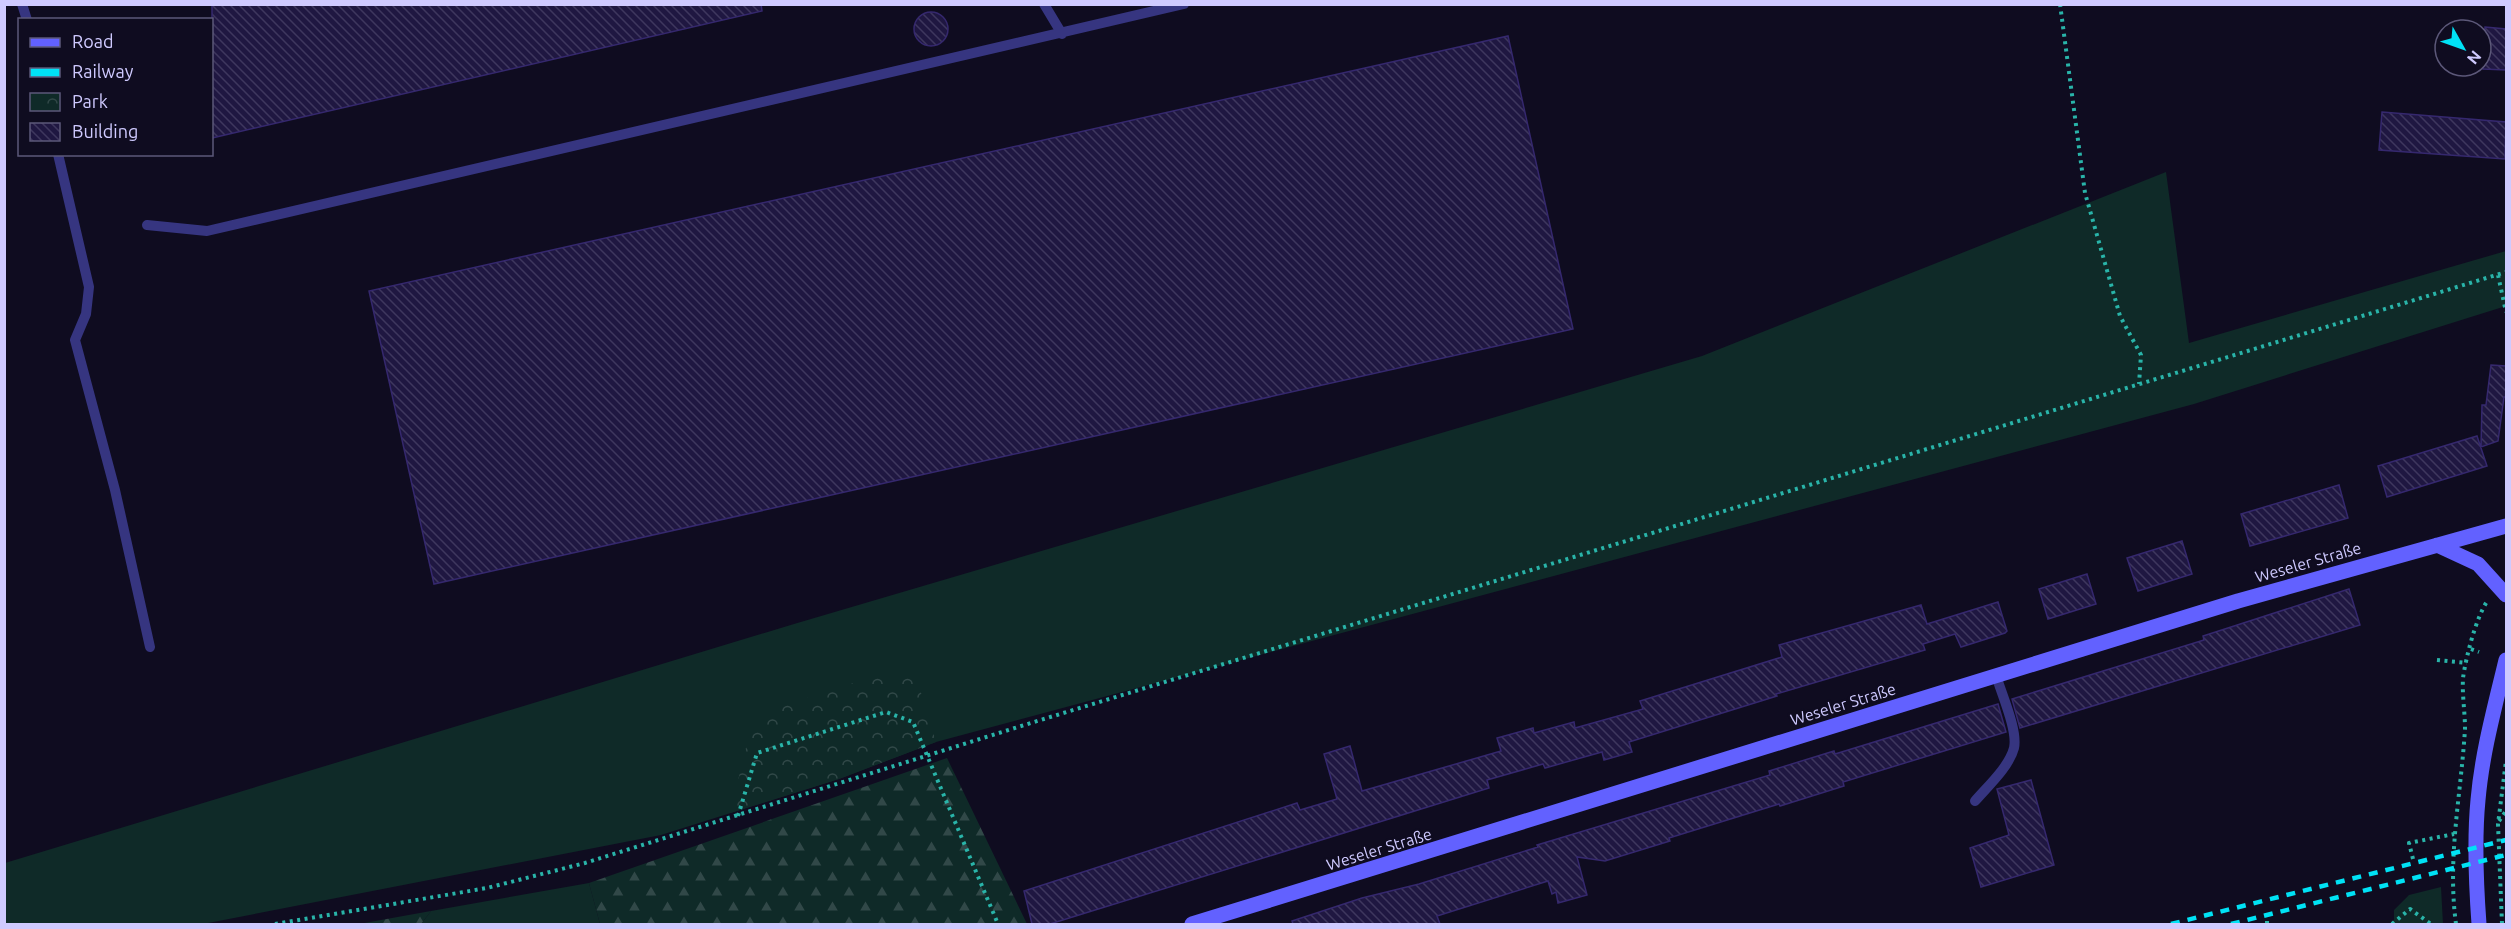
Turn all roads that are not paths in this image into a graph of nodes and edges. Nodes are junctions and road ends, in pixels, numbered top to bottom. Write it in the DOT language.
graph roads {
  1 [pos="1044,4"];
  2 [pos="1184,4"];
  3 [pos="1062,34"];
  4 [pos="58,156"];
  5 [pos="147,225"];
  6 [pos="2506,526"];
  7 [pos="2437,545"];
  8 [pos="2506,596"];
  9 [pos="150,647"];
  10 [pos="2506,660"];
  11 [pos="1996,675"];
  12 [pos="1975,801"];
  13 [pos="1192,924"];
  14 [pos="2479,924"];
  1 -- 3 [label="lane"];
  2 -- 3 [label="lane"];
  3 -- 5 [label="lane"];
  4 -- 9 [label="lane"];
  6 -- 7 [label="main road, Weseler Straße"];
  7 -- 8 [label="main road"];
  7 -- 11 [label="main road, Weseler Straße"];
  10 -- 14 [label="main road"];
  11 -- 12 [label="lane"];
  11 -- 13 [label="main road, Weseler Straße"];
}
